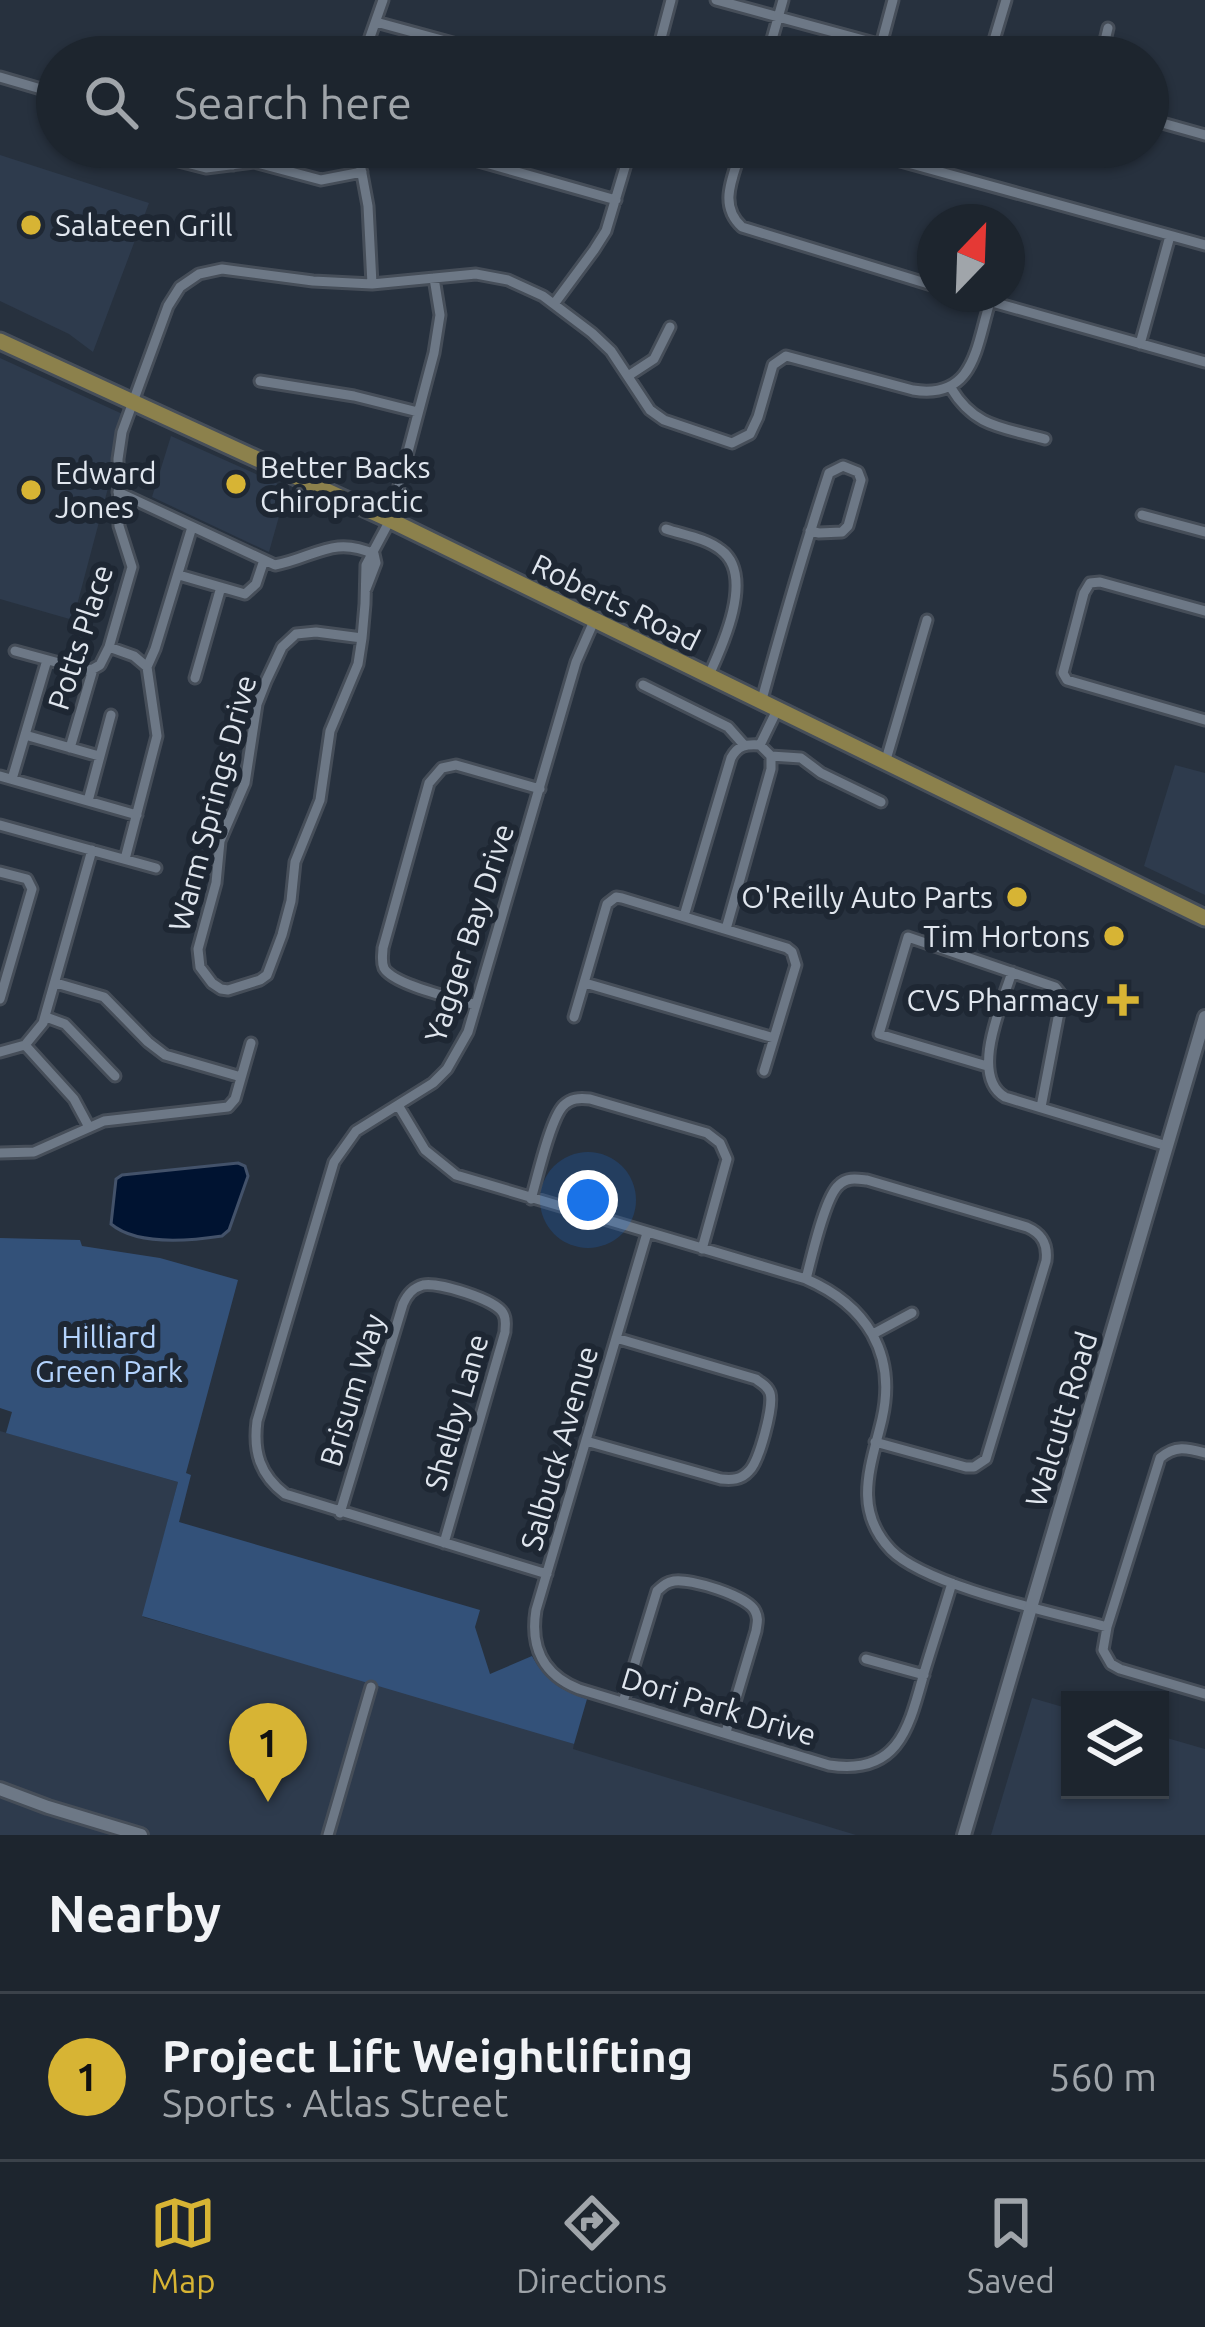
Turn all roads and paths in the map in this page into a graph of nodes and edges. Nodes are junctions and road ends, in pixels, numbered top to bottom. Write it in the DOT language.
graph roads {
  1 [pos="383,0"];
  2 [pos="671,0"];
  3 [pos="716,0"];
  4 [pos="783,0"];
  5 [pos="893,0"];
  6 [pos="1006,0"];
  7 [pos="778,15"];
  8 [pos="376,22"];
  9 [pos="1108,28"];
  10 [pos="371,36"];
  11 [pos="427,36"];
  12 [pos="662,36"];
  13 [pos="772,36"];
  14 [pos="850,36"];
  15 [pos="883,36"];
  16 [pos="995,36"];
  17 [pos="1106,36"];
  18 [pos="0,77"];
  19 [pos="36,88"];
  20 [pos="1169,125"];
  21 [pos="1205,135"];
  22 [pos="278,168"];
  23 [pos="361,168"];
  24 [pos="503,168"];
  25 [pos="625,168"];
  26 [pos="736,168"];
  27 [pos="926,168"];
  28 [pos="362,172"];
  29 [pos="616,200"];
  30 [pos="1170,236"];
  31 [pos="1205,245"];
  32 [pos="434,278"];
  33 [pos="917,281"];
  34 [pos="372,284"];
  35 [pos="554,304"];
  36 [pos="987,312"];
  37 [pos="1025,312"];
  38 [pos="670,327"];
  39 [pos="0,340"];
  40 [pos="1140,344"];
  41 [pos="1205,362"];
  42 [pos="628,376"];
  43 [pos="260,380"];
  44 [pos="951,388"];
  45 [pos="134,401"];
  46 [pos="418,412"];
  47 [pos="1045,439"];
  48 [pos="118,492"];
  49 [pos="1142,515"];
  50 [pos="390,520"];
  51 [pos="192,527"];
  52 [pos="666,530"];
  53 [pos="810,531"];
  54 [pos="1205,532"];
  55 [pos="374,554"];
  56 [pos="264,560"];
  57 [pos="178,574"];
  58 [pos="221,587"];
  59 [pos="1205,611"];
  60 [pos="927,620"];
  61 [pos="594,621"];
  62 [pos="362,638"];
  63 [pos="109,647"];
  64 [pos="15,651"];
  65 [pos="47,660"];
  66 [pos="147,667"];
  67 [pos="93,669"];
  68 [pos="708,676"];
  69 [pos="195,678"];
  70 [pos="643,685"];
  71 [pos="769,706"];
  72 [pos="111,716"];
  73 [pos="1205,720"];
  74 [pos="25,735"];
  75 [pos="744,745"];
  76 [pos="760,745"];
  77 [pos="70,748"];
  78 [pos="100,756"];
  79 [pos="771,756"];
  80 [pos="885,763"];
  81 [pos="6,777"];
  82 [pos="540,789"];
  83 [pos="88,801"];
  84 [pos="881,802"];
  85 [pos="137,814"];
  86 [pos="0,825"];
  87 [pos="92,850"];
  88 [pos="124,860"];
  89 [pos="156,868"];
  90 [pos="0,872"];
  91 [pos="684,916"];
  92 [pos="1205,918"];
  93 [pos="726,929"];
  94 [pos="1012,972"];
  95 [pos="56,983"];
  96 [pos="585,983"];
  97 [pos="0,999"];
  98 [pos="476,1005"];
  99 [pos="46,1017"];
  100 [pos="574,1017"];
  101 [pos="1205,1017"];
  102 [pos="774,1038"];
  103 [pos="251,1043"];
  104 [pos="25,1045"];
  105 [pos="0,1052"];
  106 [pos="987,1066"];
  107 [pos="764,1071"];
  108 [pos="115,1076"];
  109 [pos="241,1077"];
  110 [pos="398,1105"];
  111 [pos="1041,1107"];
  112 [pos="88,1127"];
  113 [pos="1168,1146"];
  114 [pos="0,1154"];
  115 [pos="531,1199"];
  116 [pos="646,1233"];
  117 [pos="702,1249"];
  118 [pos="806,1280"];
  119 [pos="418,1287"];
  120 [pos="912,1313"];
  121 [pos="873,1334"];
  122 [pos="616,1337"];
  123 [pos="586,1441"];
  124 [pos="875,1442"];
  125 [pos="1205,1454"];
  126 [pos="340,1513"];
  127 [pos="444,1543"];
  128 [pos="547,1574"];
  129 [pos="952,1582"];
  130 [pos="1031,1606"];
  131 [pos="1108,1628"];
  132 [pos="866,1659"];
  133 [pos="552,1673"];
  134 [pos="924,1675"];
  135 [pos="371,1688"];
  136 [pos="1203,1689"];
  137 [pos="623,1702"];
  138 [pos="726,1732"];
  139 [pos="0,1789"];
  140 [pos="141,1835"];
  141 [pos="328,1835"];
  142 [pos="964,1835"];
  1 -- 8 [label="street"];
  2 -- 12 [label="street"];
  3 -- 7 [label="street"];
  4 -- 7 [label="street"];
  5 -- 15 [label="street"];
  6 -- 16 [label="street"];
  7 -- 13 [label="street"];
  7 -- 14 [label="street"];
  8 -- 10 [label="street"];
  8 -- 11 [label="street"];
  9 -- 17 [label="street"];
  18 -- 19 [label="street"];
  20 -- 21 [label="street"];
  22 -- 28 [label="street"];
  23 -- 28 [label="street"];
  24 -- 29 [label="street"];
  25 -- 29 [label="street"];
  26 -- 33 [label="street"];
  27 -- 30 [label="street"];
  28 -- 34 [label="street"];
  29 -- 35 [label="street"];
  30 -- 31 [label="street"];
  30 -- 40 [label="street"];
  32 -- 34 [label="street, Potts Place"];
  32 -- 35 [label="street, Potts Place"];
  32 -- 46 [label="street"];
  34 -- 45 [label="street, Potts Place"];
  35 -- 42 [label="street, Potts Place"];
  36 -- 44 [label="street"];
  37 -- 40 [label="street"];
  38 -- 42 [label="street"];
  39 -- 45 [label="main road, Roberts Road"];
  40 -- 41 [label="street"];
  42 -- 44 [label="street, Potts Place"];
  43 -- 46 [label="street"];
  44 -- 47 [label="street"];
  45 -- 48 [label="street, Potts Place"];
  45 -- 50 [label="main road, Roberts Road"];
  46 -- 50 [label="street"];
  48 -- 51 [label="street"];
  48 -- 63 [label="street, Potts Place"];
  49 -- 54 [label="street"];
  50 -- 55 [label="street"];
  50 -- 61 [label="main road, Roberts Road"];
  51 -- 56 [label="street"];
  51 -- 57 [label="street"];
  52 -- 68 [label="street"];
  53 -- 53 [label="street"];
  53 -- 71 [label="street"];
  55 -- 56 [label="street"];
  55 -- 62 [label="street"];
  56 -- 58 [label="street"];
  57 -- 58 [label="street"];
  57 -- 66 [label="street"];
  58 -- 69 [label="street"];
  59 -- 73 [label="street"];
  60 -- 80 [label="street"];
  61 -- 68 [label="main road, Roberts Road"];
  61 -- 82 [label="street, Yagger Bay Drive"];
  62 -- 62 [label="street, Warm Springs Drive"];
  63 -- 66 [label="street"];
  63 -- 67 [label="street, Potts Place"];
  64 -- 65 [label="street"];
  65 -- 67 [label="street"];
  65 -- 74 [label="street"];
  66 -- 85 [label="street"];
  67 -- 77 [label="street, Potts Place"];
  68 -- 71 [label="main road, Roberts Road"];
  70 -- 75 [label="street"];
  71 -- 76 [label="street"];
  71 -- 80 [label="main road, Roberts Road"];
  72 -- 78 [label="street"];
  74 -- 77 [label="street"];
  74 -- 81 [label="street"];
  75 -- 76 [label="street"];
  75 -- 91 [label="street"];
  76 -- 79 [label="street"];
  77 -- 78 [label="street"];
  78 -- 83 [label="street"];
  79 -- 84 [label="street"];
  79 -- 93 [label="street"];
  80 -- 92 [label="main road, Roberts Road"];
  81 -- 83 [label="street"];
  82 -- 98 [label="street, Yagger Bay Drive"];
  82 -- 98 [label="street"];
  83 -- 85 [label="street"];
  85 -- 88 [label="street"];
  86 -- 87 [label="street"];
  87 -- 88 [label="street"];
  87 -- 95 [label="street"];
  88 -- 89 [label="street"];
  90 -- 97 [label="street"];
  91 -- 93 [label="street"];
  91 -- 96 [label="street"];
  93 -- 102 [label="street"];
  94 -- 106 [label="street"];
  94 -- 106 [label="street"];
  94 -- 111 [label="street"];
  95 -- 99 [label="street"];
  95 -- 109 [label="street"];
  96 -- 100 [label="street"];
  96 -- 102 [label="street"];
  98 -- 110 [label="street, Yagger Bay Drive"];
  99 -- 104 [label="street"];
  99 -- 108 [label="street"];
  101 -- 113 [label="street, Walcutt Road"];
  102 -- 107 [label="street"];
  103 -- 109 [label="street"];
  104 -- 105 [label="street"];
  104 -- 112 [label="street"];
  106 -- 111 [label="street"];
  109 -- 112 [label="street"];
  110 -- 115 [label="street"];
  110 -- 126 [label="street, Yagger Bay Drive"];
  111 -- 113 [label="street"];
  112 -- 114 [label="street"];
  113 -- 130 [label="street, Walcutt Road"];
  115 -- 116 [label="street"];
  115 -- 117 [label="street"];
  116 -- 117 [label="street"];
  116 -- 122 [label="street, Salbuck Avenue"];
  117 -- 118 [label="street"];
  118 -- 121 [label="street"];
  118 -- 124 [label="street"];
  119 -- 126 [label="street, Brisum Way"];
  119 -- 127 [label="street, Shelby Lane"];
  120 -- 121 [label="street"];
  121 -- 124 [label="street"];
  122 -- 123 [label="street, Salbuck Avenue"];
  122 -- 123 [label="street"];
  123 -- 128 [label="street, Salbuck Avenue"];
  124 -- 129 [label="street"];
  125 -- 131 [label="street"];
  126 -- 127 [label="street"];
  127 -- 128 [label="street"];
  128 -- 133 [label="street, Salbuck Avenue"];
  129 -- 130 [label="street"];
  129 -- 134 [label="street"];
  130 -- 131 [label="street"];
  130 -- 142 [label="street, Walcutt Road"];
  131 -- 136 [label="street"];
  132 -- 134 [label="street"];
  133 -- 137 [label="street, Dori Park Drive"];
  134 -- 138 [label="street, Dori Park Drive"];
  135 -- 141 [label="street"];
  137 -- 138 [label="street, Dori Park Drive"];
  137 -- 138 [label="street"];
  139 -- 140 [label="street"];
}
